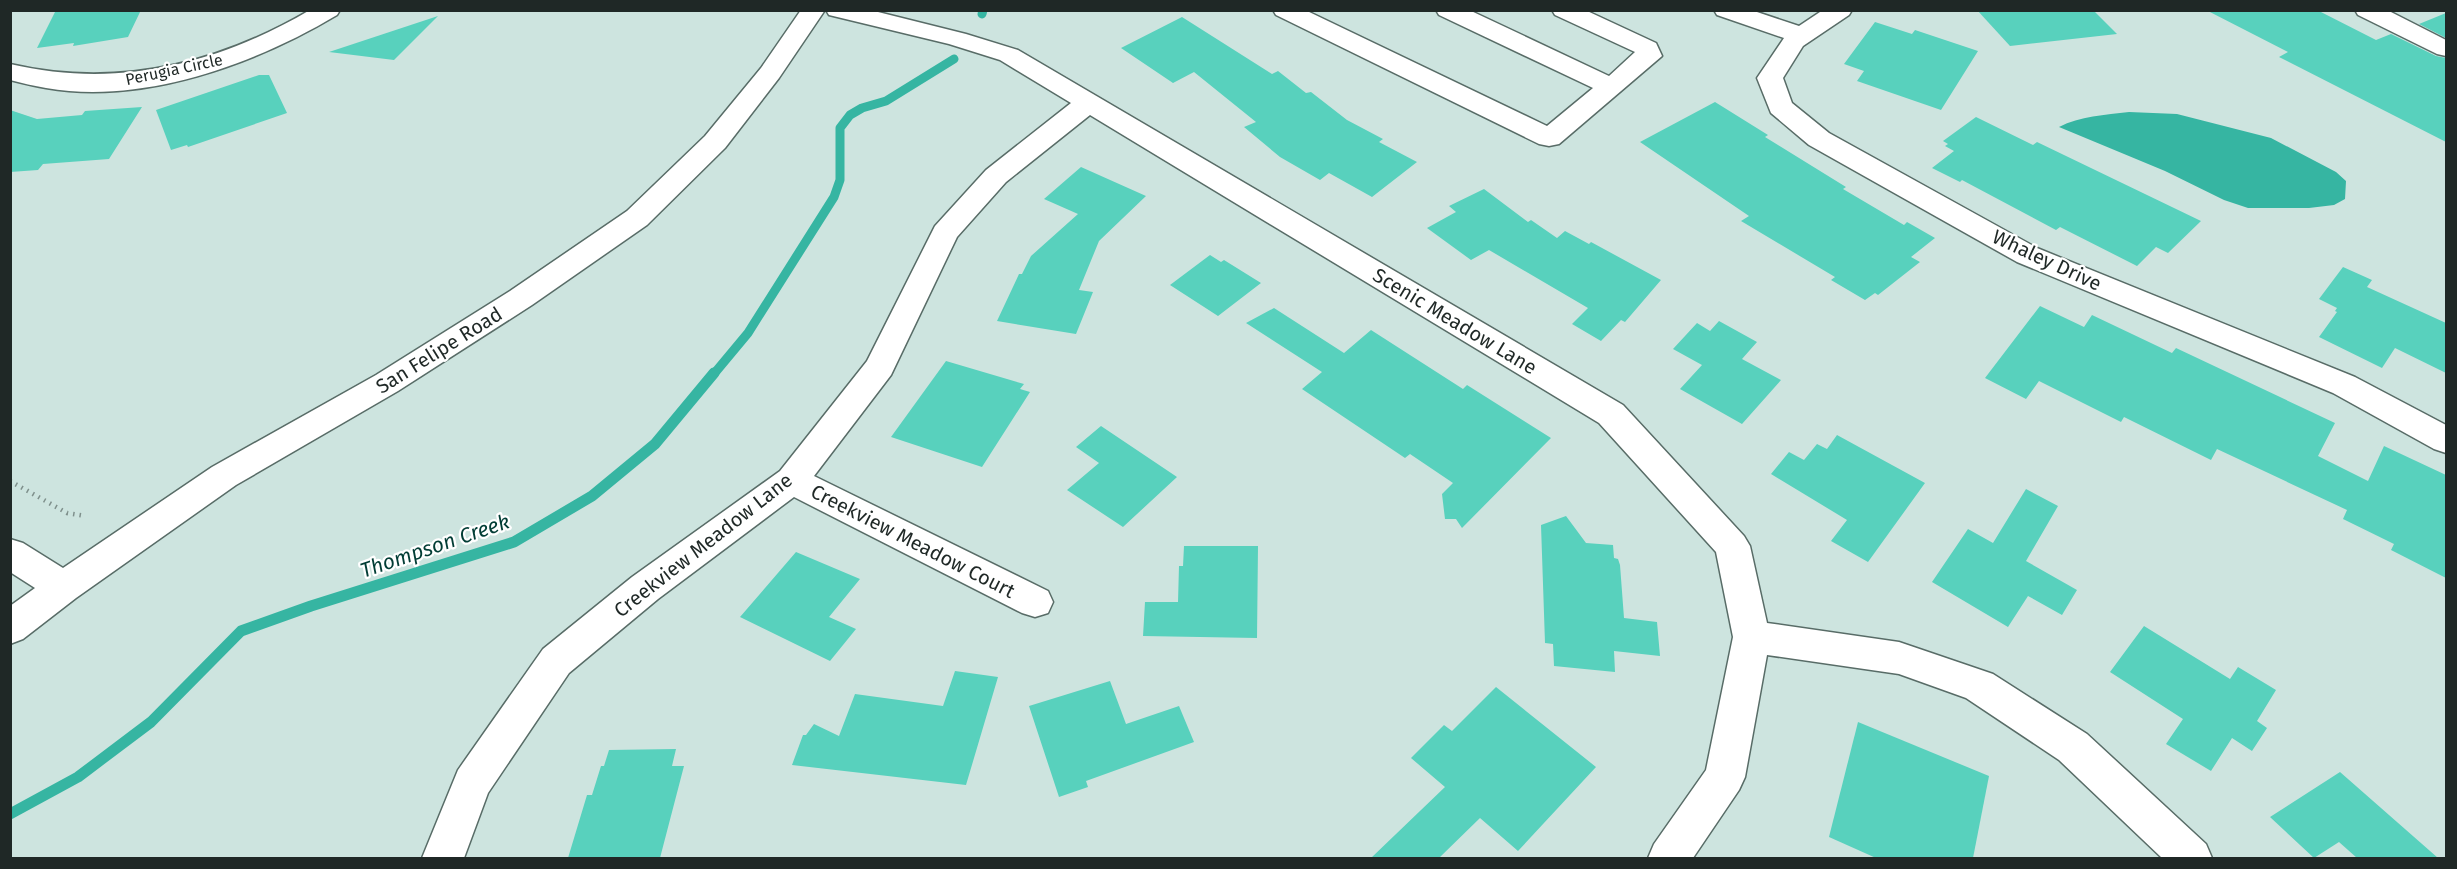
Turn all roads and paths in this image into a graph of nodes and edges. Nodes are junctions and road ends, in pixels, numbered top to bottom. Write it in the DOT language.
graph roads {
  1 [pos="328,10"];
  2 [pos="813,10"];
  3 [pos="838,10"];
  4 [pos="1285,10"];
  5 [pos="1448,10"];
  6 [pos="1564,10"];
  7 [pos="1726,10"];
  8 [pos="1840,10"];
  9 [pos="2367,10"];
  10 [pos="1803,36"];
  11 [pos="2446,49"];
  12 [pos="10,72"];
  13 [pos="1611,87"];
  14 [pos="1089,102"];
  15 [pos="2446,440"];
  16 [pos="792,480"];
  17 [pos="10,481"];
  18 [pos="86,516"];
  19 [pos="10,553"];
  20 [pos="63,587"];
  21 [pos="1035,602"];
  22 [pos="10,628"];
  23 [pos="1752,637"];
  24 [pos="443,858"];
  25 [pos="1669,858"];
  26 [pos="2191,858"];
  1 -- 12 [label="street, Perugia Circle"];
  2 -- 20 [label="street, San Felipe Road"];
  3 -- 14 [label="street, Scenic Meadow Lane"];
  4 -- 13 [label="street"];
  5 -- 13 [label="street"];
  6 -- 13 [label="street"];
  7 -- 10 [label="street"];
  8 -- 10 [label="street, Whaley Drive"];
  9 -- 11 [label="street"];
  10 -- 15 [label="street, Whaley Drive"];
  14 -- 16 [label="street, Creekview Meadow Lane"];
  14 -- 23 [label="street, Scenic Meadow Lane"];
  16 -- 21 [label="street, Creekview Meadow Court"];
  16 -- 24 [label="street, Creekview Meadow Lane"];
  17 -- 18 [label="path"];
  19 -- 20 [label="street"];
  20 -- 22 [label="street, San Felipe Road"];
  23 -- 25 [label="street, Scenic Meadow Lane"];
  23 -- 26 [label="street"];
}
